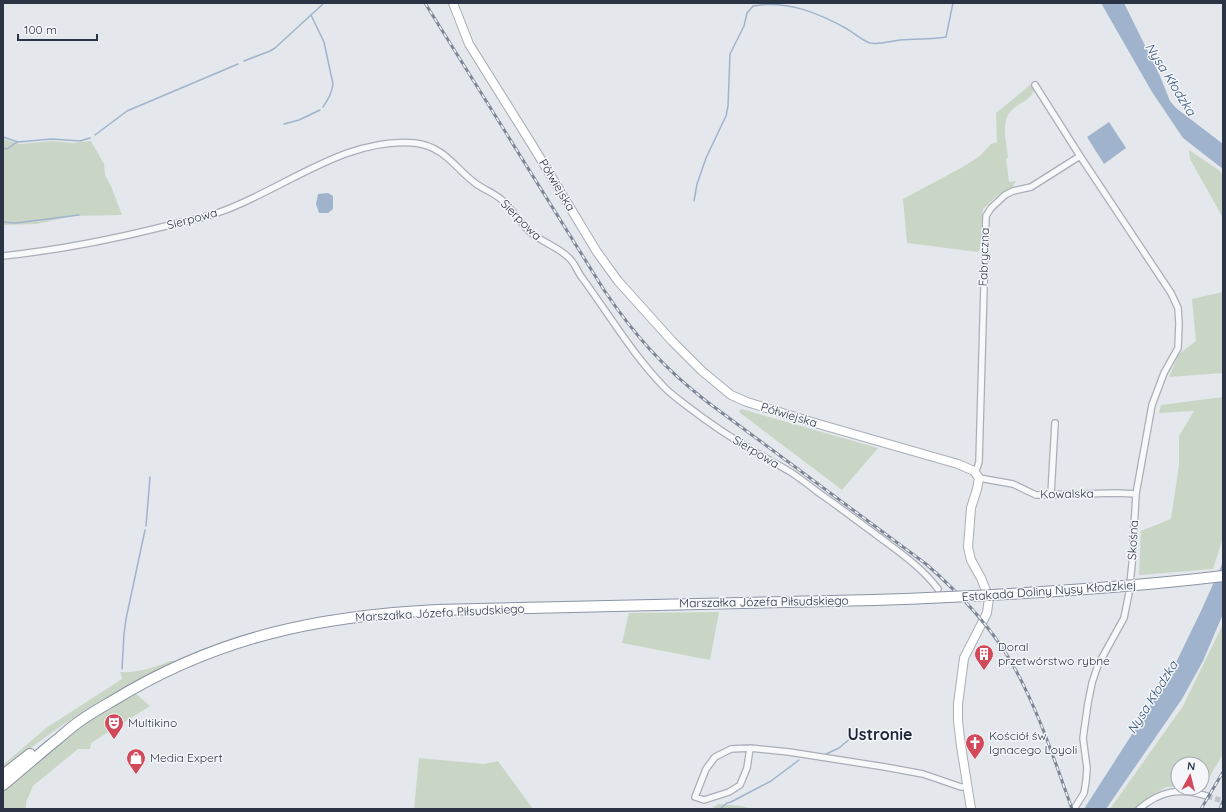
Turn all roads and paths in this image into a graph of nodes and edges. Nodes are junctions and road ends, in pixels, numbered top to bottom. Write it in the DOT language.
graph roads {
  1 [pos="454,3"];
  2 [pos="1035,85"];
  3 [pos="1080,156"];
  4 [pos="3,256"];
  5 [pos="1055,423"];
  6 [pos="976,474"];
  7 [pos="1051,494"];
  8 [pos="1136,494"];
  9 [pos="1223,576"];
  10 [pos="938,589"];
  11 [pos="874,600"];
  12 [pos="80,721"];
  13 [pos="750,748"];
  14 [pos="3,775"];
  15 [pos="3,785"];
  16 [pos="967,788"];
  17 [pos="1170,793"];
  18 [pos="970,809"];
  19 [pos="1074,809"];
  20 [pos="1139,809"];
  1 -- 6 [label="street, Półwiejska"];
  2 -- 3 [label="street"];
  3 -- 6 [label="street, Fabryczna"];
  3 -- 8 [label="street, Skośna"];
  4 -- 10 [label="street, Sierpowa"];
  5 -- 7 [label="street"];
  6 -- 7 [label="street, Kowalska"];
  6 -- 16 [label="street"];
  7 -- 8 [label="street, Kowalska"];
  8 -- 19 [label="street, Skośna"];
  9 -- 11 [label="highway, Estakada Doliny Nysy Kłodzkiej, bridge"];
  11 -- 12 [label="highway, Marszałka Józefa Piłsudskiego"];
  12 -- 14 [label="highway"];
  12 -- 15 [label="highway, Marszałka Józefa Piłsudskiego"];
  13 -- 13 [label="street"];
  13 -- 16 [label="street"];
  16 -- 18 [label="street"];
  17 -- 20 [label="street"];
}
